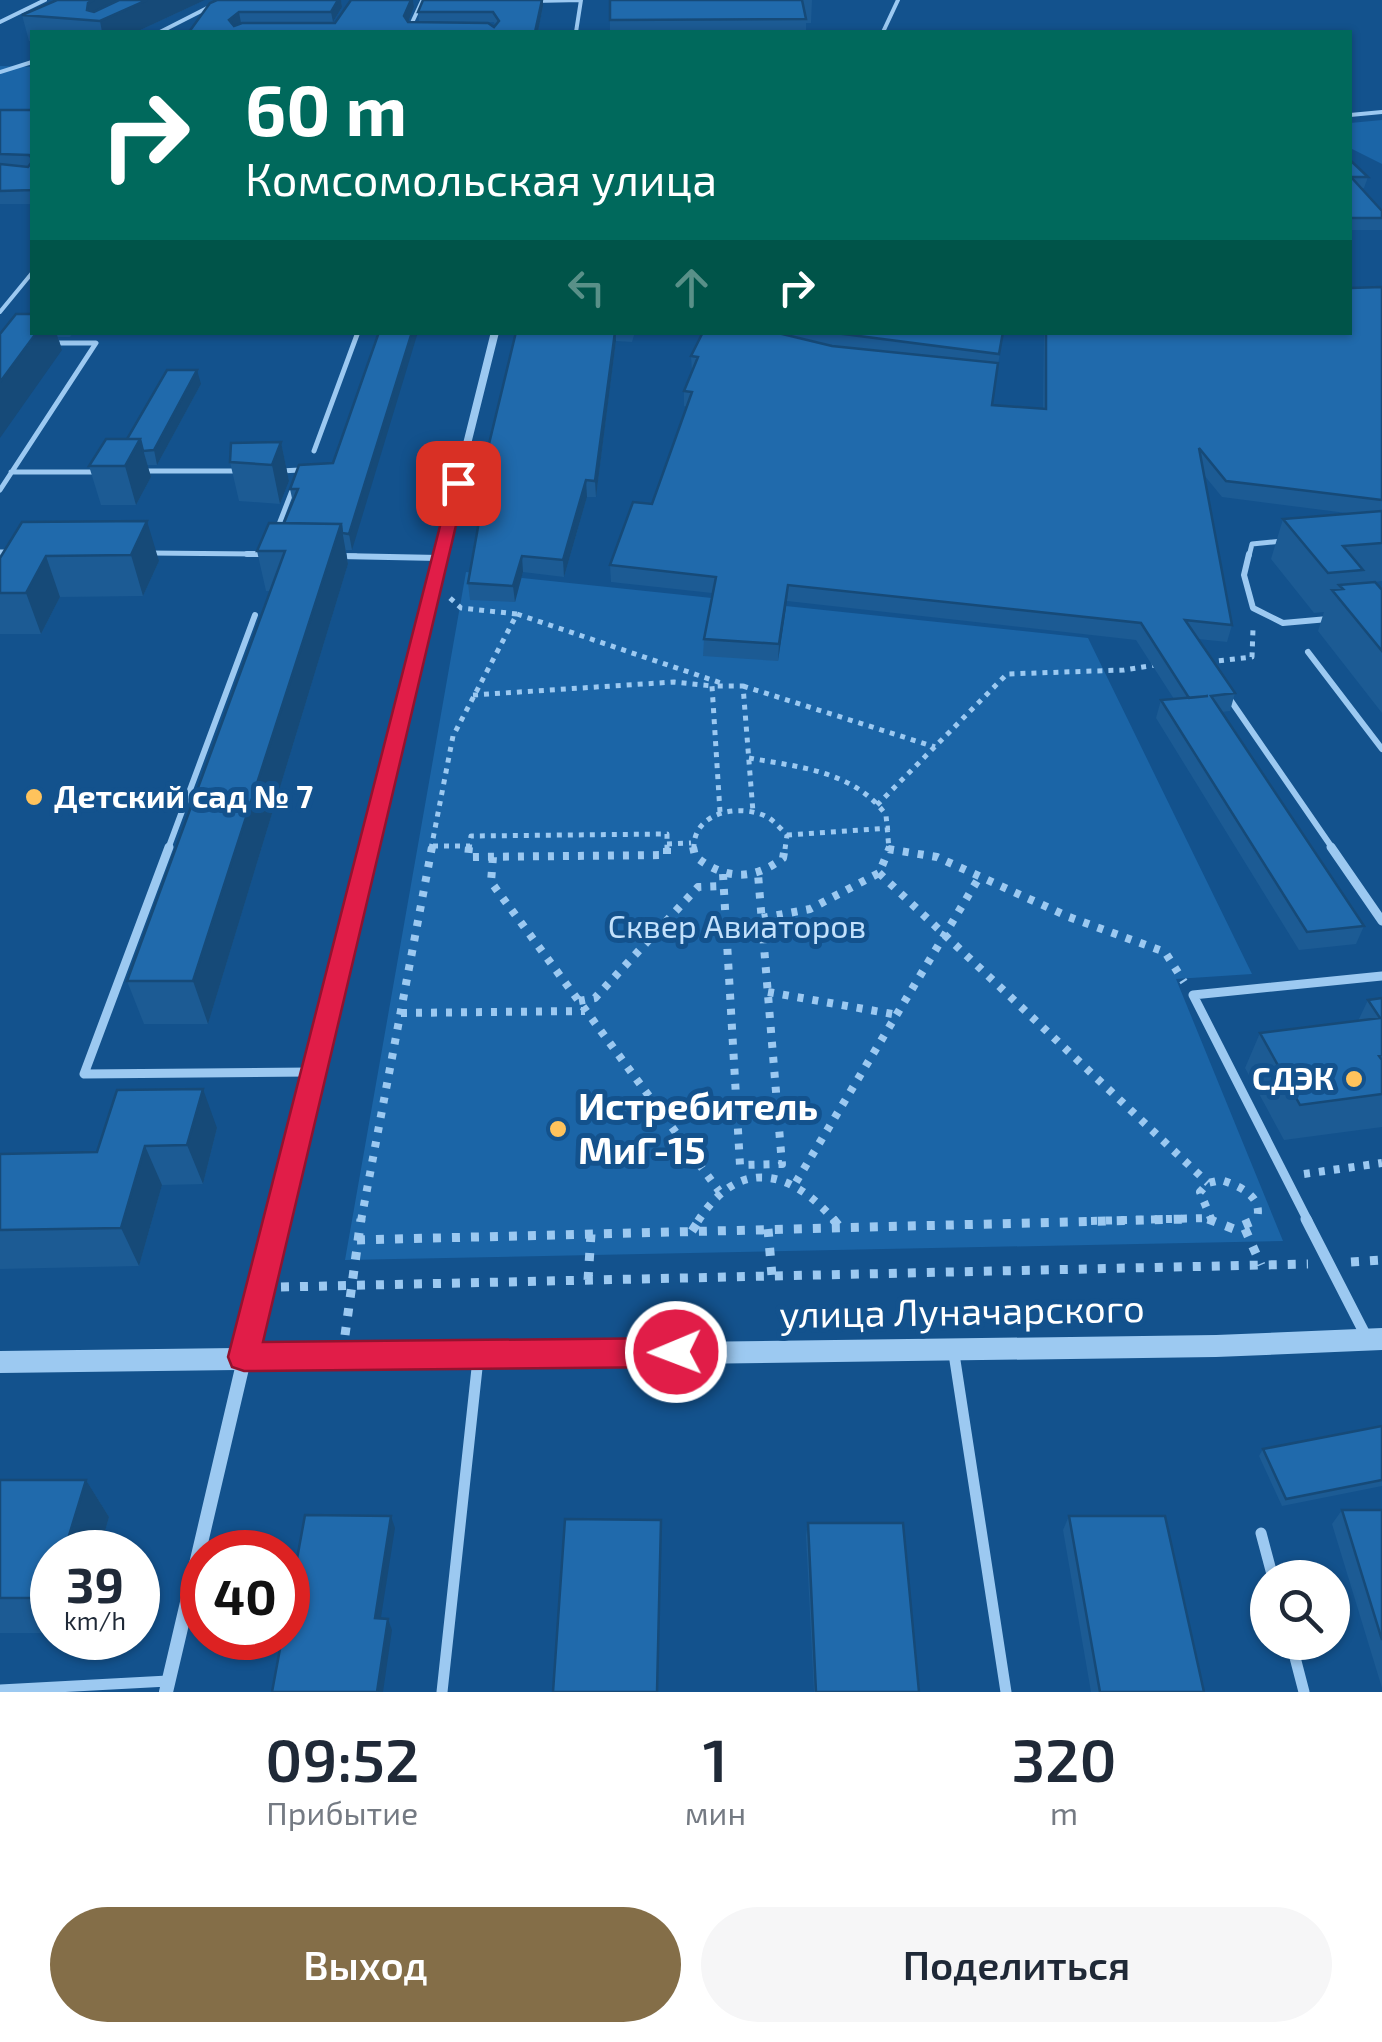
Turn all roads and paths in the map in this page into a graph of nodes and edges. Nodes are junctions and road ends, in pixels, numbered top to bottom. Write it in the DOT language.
graph roads {
  1 [pos="44,0"];
  2 [pos="522,0"];
  3 [pos="581,0"];
  4 [pos="898,0"];
  5 [pos="404,1"];
  6 [pos="422,1"];
  7 [pos="224,2"];
  8 [pos="0,22"];
  9 [pos="429,28"];
  10 [pos="164,30"];
  11 [pos="576,30"];
  12 [pos="885,30"];
  13 [pos="30,63"];
  14 [pos="0,72"];
  15 [pos="1382,112"];
  16 [pos="1352,115"];
  17 [pos="30,275"];
  18 [pos="0,312"];
  19 [pos="357,335"];
  20 [pos="494,335"];
  21 [pos="41,344"];
  22 [pos="314,451"];
  23 [pos="242,471"];
  24 [pos="262,471"];
  25 [pos="10,472"];
  26 [pos="107,472"];
  27 [pos="126,472"];
  28 [pos="0,490"];
  29 [pos="1290,541"];
  30 [pos="2,550"];
  31 [pos="24,552"];
  32 [pos="136,553"];
  33 [pos="324,556"];
  34 [pos="439,558"];
  35 [pos="0,562"];
  36 [pos="433,583"];
  37 [pos="1253,608"];
  38 [pos="517,614"];
  39 [pos="256,615"];
  40 [pos="1342,618"];
  41 [pos="1308,652"];
  42 [pos="1164,663"];
  43 [pos="1195,663"];
  44 [pos="1220,684"];
  45 [pos="712,686"];
  46 [pos="728,686"];
  47 [pos="743,686"];
  48 [pos="473,694"];
  49 [pos="935,747"];
  50 [pos="1382,749"];
  51 [pos="748,758"];
  52 [pos="877,805"];
  53 [pos="720,812"];
  54 [pos="753,812"];
  55 [pos="890,828"];
  56 [pos="787,835"];
  57 [pos="691,843"];
  58 [pos="667,844"];
  59 [pos="432,846"];
  60 [pos="470,846"];
  61 [pos="888,850"];
  62 [pos="493,857"];
  63 [pos="879,873"];
  64 [pos="723,874"];
  65 [pos="758,874"];
  66 [pos="980,876"];
  67 [pos="724,886"];
  68 [pos="762,918"];
  69 [pos="1382,921"];
  70 [pos="946,936"];
  71 [pos="1382,976"];
  72 [pos="768,992"];
  73 [pos="1193,995"];
  74 [pos="579,1001"];
  75 [pos="586,1011"];
  76 [pos="400,1013"];
  77 [pos="898,1015"];
  78 [pos="311,1072"];
  79 [pos="1382,1163"];
  80 [pos="765,1165"];
  81 [pos="1284,1177"];
  82 [pos="765,1178"];
  83 [pos="796,1182"];
  84 [pos="1208,1183"];
  85 [pos="719,1191"];
  86 [pos="1208,1218"];
  87 [pos="840,1227"];
  88 [pos="1245,1228"];
  89 [pos="768,1229"];
  90 [pos="692,1231"];
  91 [pos="592,1234"];
  92 [pos="357,1240"];
  93 [pos="1329,1264"];
  94 [pos="1261,1265"];
  95 [pos="772,1276"];
  96 [pos="588,1280"];
  97 [pos="353,1286"];
  98 [pos="260,1288"];
  99 [pos="1375,1339"];
  100 [pos="954,1349"];
  101 [pos="478,1354"];
  102 [pos="342,1356"];
  103 [pos="244,1357"];
  104 [pos="0,1362"];
  105 [pos="1261,1533"];
  106 [pos="1268,1560"];
  107 [pos="1295,1660"];
  108 [pos="167,1686"];
  109 [pos="0,1690"];
  110 [pos="442,1692"];
  111 [pos="1006,1692"];
  112 [pos="1304,1692"];
  1 -- 8 [label="lane"];
  2 -- 3 [label="street"];
  3 -- 11 [label="street"];
  4 -- 12 [label="street"];
  5 -- 6 [label="street"];
  6 -- 9 [label="lane"];
  7 -- 10 [label="street"];
  13 -- 14 [label="lane"];
  15 -- 16 [label="street"];
  17 -- 18 [label="lane"];
  19 -- 22 [label="lane"];
  20 -- 34 [label="street"];
  21 -- 25 [label="lane"];
  23 -- 27 [label="lane"];
  24 -- 32 [label="lane"];
  25 -- 26 [label="lane"];
  25 -- 28 [label="lane"];
  29 -- 37 [label="lane"];
  30 -- 31 [label="lane"];
  30 -- 35 [label="lane"];
  33 -- 34 [label="lane"];
  34 -- 36 [label="street"];
  36 -- 38 [label="path"];
  36 -- 78 [label="street"];
  37 -- 40 [label="lane"];
  37 -- 43 [label="path"];
  38 -- 46 [label="path"];
  38 -- 48 [label="path"];
  39 -- 78 [label="lane"];
  41 -- 50 [label="lane"];
  42 -- 49 [label="path"];
  44 -- 69 [label="lane"];
  45 -- 46 [label="path"];
  45 -- 48 [label="path"];
  45 -- 53 [label="path"];
  46 -- 47 [label="path"];
  47 -- 49 [label="path"];
  47 -- 51 [label="path"];
  48 -- 59 [label="path"];
  49 -- 52 [label="path"];
  51 -- 52 [label="path"];
  51 -- 54 [label="path"];
  52 -- 55 [label="path"];
  53 -- 54 [label="path"];
  53 -- 57 [label="path"];
  54 -- 56 [label="path"];
  55 -- 56 [label="path"];
  55 -- 61 [label="path"];
  56 -- 65 [label="path"];
  57 -- 58 [label="path"];
  57 -- 64 [label="path"];
  58 -- 60 [label="path"];
  58 -- 62 [label="path"];
  59 -- 60 [label="path"];
  59 -- 76 [label="path"];
  60 -- 62 [label="path"];
  61 -- 63 [label="path"];
  61 -- 66 [label="path"];
  62 -- 74 [label="path"];
  63 -- 68 [label="path"];
  63 -- 70 [label="path"];
  64 -- 65 [label="path"];
  64 -- 67 [label="path"];
  65 -- 68 [label="path"];
  66 -- 70 [label="path"];
  66 -- 73 [label="path"];
  67 -- 74 [label="path"];
  67 -- 80 [label="path"];
  68 -- 72 [label="path"];
  70 -- 77 [label="path"];
  70 -- 84 [label="path"];
  71 -- 73 [label="lane"];
  72 -- 77 [label="path"];
  72 -- 80 [label="path"];
  73 -- 81 [label="lane"];
  74 -- 75 [label="path"];
  75 -- 76 [label="path"];
  75 -- 85 [label="path"];
  76 -- 92 [label="path"];
  77 -- 83 [label="path"];
  78 -- 98 [label="street"];
  79 -- 81 [label="path"];
  80 -- 82 [label="path"];
  81 -- 93 [label="lane"];
  82 -- 83 [label="path"];
  82 -- 85 [label="path"];
  83 -- 87 [label="path"];
  84 -- 86 [label="path"];
  84 -- 88 [label="path"];
  85 -- 90 [label="path"];
  86 -- 87 [label="path"];
  86 -- 88 [label="path"];
  87 -- 89 [label="path"];
  88 -- 94 [label="path"];
  89 -- 90 [label="path"];
  89 -- 95 [label="path"];
  90 -- 91 [label="path"];
  91 -- 92 [label="path"];
  91 -- 96 [label="path"];
  92 -- 97 [label="path"];
  93 -- 94 [label="path"];
  93 -- 99 [label="lane"];
  94 -- 95 [label="path"];
  95 -- 96 [label="path"];
  96 -- 97 [label="path"];
  97 -- 98 [label="path"];
  97 -- 102 [label="path"];
  98 -- 103 [label="street"];
  99 -- 100 [label="street, улица Луначарского"];
  100 -- 101 [label="street, улица Луначарского"];
  100 -- 111 [label="lane"];
  101 -- 102 [label="street, улица Луначарского"];
  101 -- 110 [label="lane"];
  102 -- 103 [label="street, улица Луначарского"];
  103 -- 104 [label="street, улица Луначарского"];
  103 -- 108 [label="street"];
  105 -- 106 [label="lane"];
  107 -- 112 [label="lane"];
  108 -- 109 [label="lane"];
}
